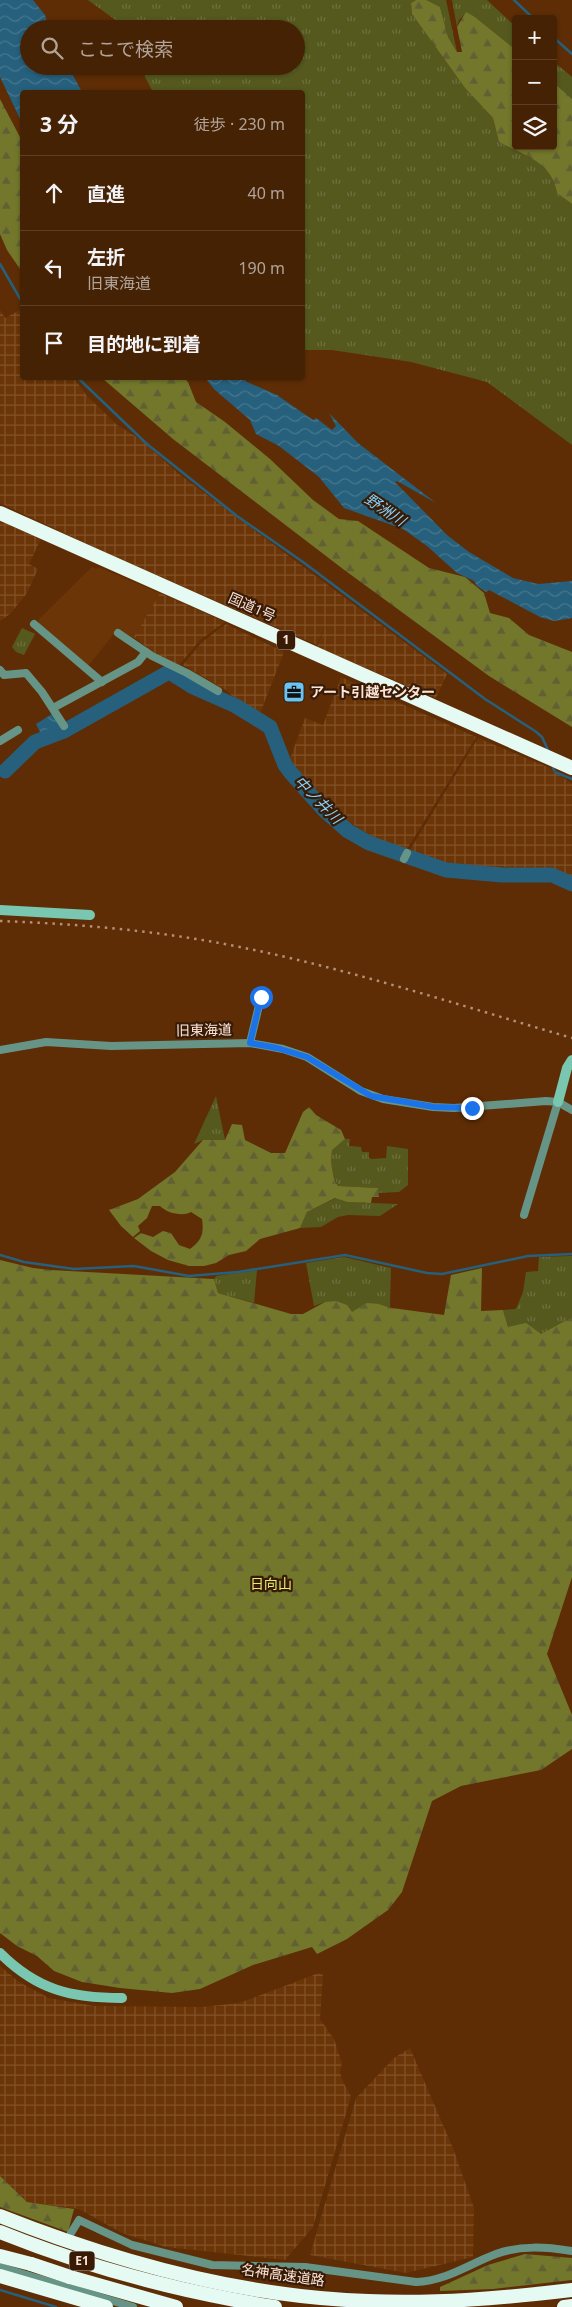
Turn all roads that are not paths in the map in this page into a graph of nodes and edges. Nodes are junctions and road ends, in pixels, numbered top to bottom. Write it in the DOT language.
graph roads {
  1 [pos="0,513"];
  2 [pos="34,624"];
  3 [pos="118,633"];
  4 [pos="146,652"];
  5 [pos="0,670"];
  6 [pos="102,682"];
  7 [pos="218,691"];
  8 [pos="53,708"];
  9 [pos="64,726"];
  10 [pos="18,730"];
  11 [pos="0,741"];
  12 [pos="572,768"];
  13 [pos="0,910"];
  14 [pos="90,914"];
  15 [pos="261,997"];
  16 [pos="250,1043"];
  17 [pos="0,1050"];
  18 [pos="572,1060"];
  19 [pos="558,1102"];
  20 [pos="572,1110"];
  21 [pos="524,1215"];
  22 [pos="0,1953"];
  23 [pos="122,1998"];
  24 [pos="0,2216"];
  25 [pos="0,2232"];
  26 [pos="71,2233"];
  27 [pos="572,2252"];
  28 [pos="0,2256"];
  29 [pos="0,2267"];
  30 [pos="58,2268"];
  31 [pos="0,2276"];
  32 [pos="51,2283"];
  33 [pos="572,2290"];
  34 [pos="572,2306"];
  35 [pos="106,2307"];
  36 [pos="133,2307"];
  37 [pos="176,2307"];
  38 [pos="275,2307"];
  39 [pos="564,2307"];
  1 -- 12 [label="highway, 国道1号 / 1"];
  2 -- 6 [label="street"];
  3 -- 4 [label="street"];
  4 -- 6 [label="street"];
  4 -- 7 [label="street"];
  5 -- 8 [label="street"];
  6 -- 8 [label="street"];
  8 -- 9 [label="street"];
  10 -- 11 [label="street"];
  13 -- 14 [label="street"];
  15 -- 16 [label="street"];
  16 -- 17 [label="street, 旧東海道"];
  16 -- 19 [label="street, 旧東海道"];
  18 -- 19 [label="street"];
  19 -- 20 [label="street, 旧東海道"];
  19 -- 21 [label="street"];
  22 -- 23 [label="street"];
  24 -- 33 [label="highway, 名神高速道路 / E1"];
  25 -- 38 [label="highway, E1"];
  26 -- 27 [label="street"];
  28 -- 37 [label="highway, bridge"];
  29 -- 32 [label="street"];
  30 -- 32 [label="street"];
  31 -- 35 [label="highway"];
  32 -- 36 [label="street"];
  34 -- 39 [label="highway"];
}
